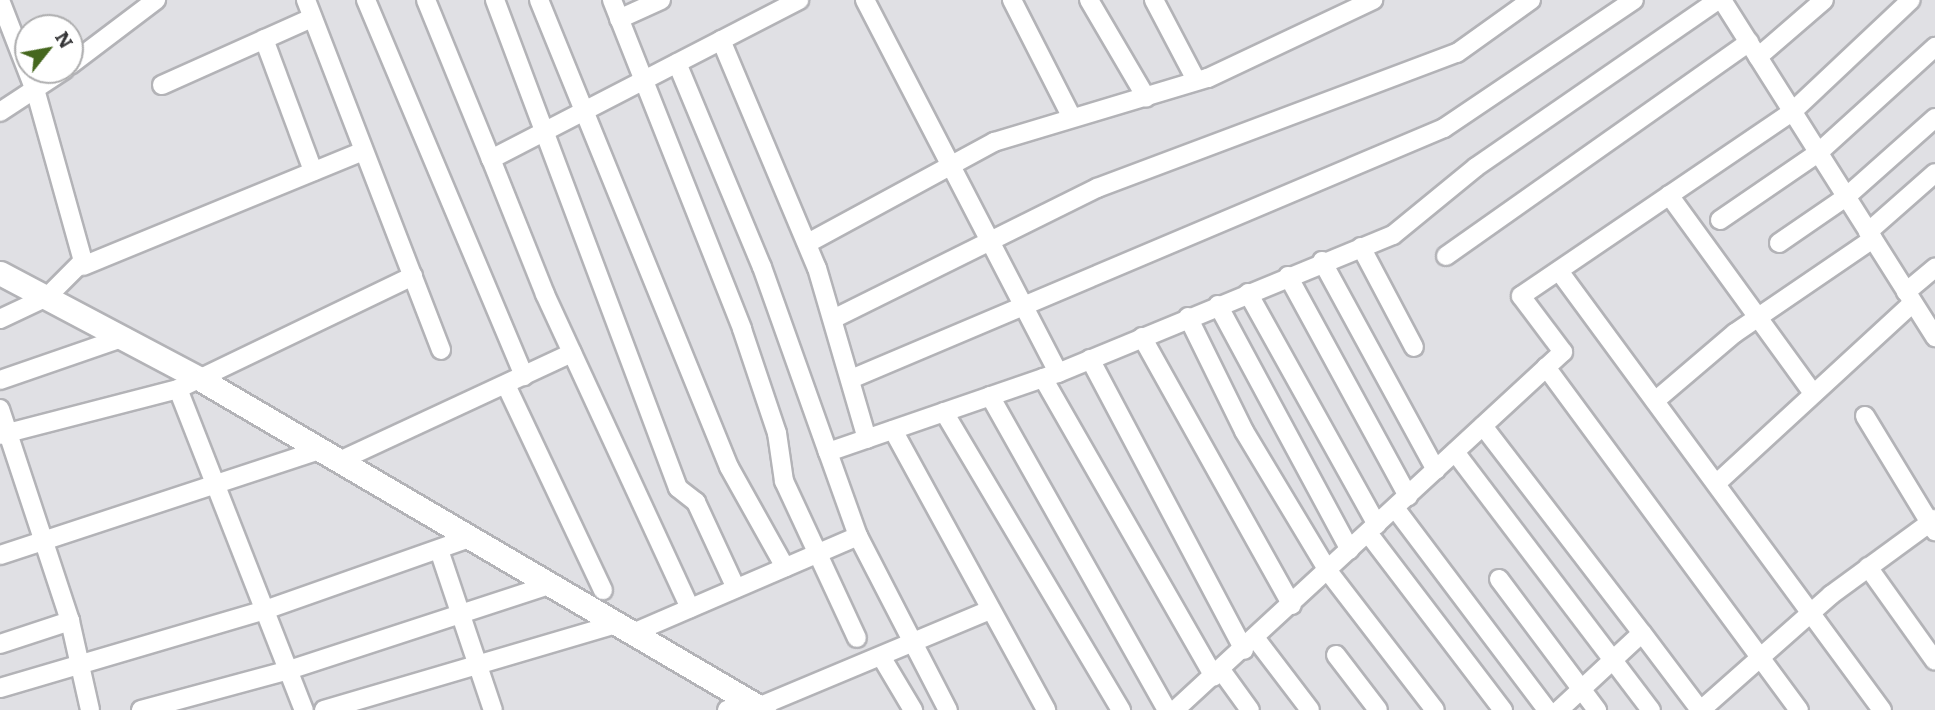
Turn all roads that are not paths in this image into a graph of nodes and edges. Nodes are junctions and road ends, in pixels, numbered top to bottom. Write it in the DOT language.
graph roads {
  1 [pos="0,0"];
  2 [pos="156,0"];
  3 [pos="306,0"];
  4 [pos="366,0"];
  5 [pos="426,0"];
  6 [pos="495,0"];
  7 [pos="539,0"];
  8 [pos="612,0"];
  9 [pos="661,0"];
  10 [pos="799,0"];
  11 [pos="865,0"];
  12 [pos="1012,0"];
  13 [pos="1089,0"];
  14 [pos="1154,0"];
  15 [pos="1373,0"];
  16 [pos="1531,0"];
  17 [pos="1634,0"];
  18 [pos="1720,0"];
  19 [pos="1824,0"];
  20 [pos="1911,0"];
  21 [pos="312,18"];
  22 [pos="619,19"];
  23 [pos="264,40"];
  24 [pos="721,40"];
  25 [pos="1935,47"];
  26 [pos="1753,50"];
  27 [pos="84,54"];
  28 [pos="677,63"];
  29 [pos="1195,78"];
  30 [pos="643,81"];
  31 [pos="47,84"];
  32 [pos="162,85"];
  33 [pos="36,93"];
  34 [pos="1146,97"];
  35 [pos="583,111"];
  36 [pos="0,112"];
  37 [pos="1792,112"];
  38 [pos="1072,117"];
  39 [pos="1935,118"];
  40 [pos="541,133"];
  41 [pos="361,152"];
  42 [pos="1818,153"];
  43 [pos="491,159"];
  44 [pos="952,168"];
  45 [pos="313,170"];
  46 [pos="1935,173"];
  47 [pos="1669,195"];
  48 [pos="1846,197"];
  49 [pos="1720,220"];
  50 [pos="1871,235"];
  51 [pos="807,243"];
  52 [pos="990,243"];
  53 [pos="1779,243"];
  54 [pos="1361,247"];
  55 [pos="1446,256"];
  56 [pos="1322,261"];
  57 [pos="83,266"];
  58 [pos="1935,268"];
  59 [pos="1559,271"];
  60 [pos="0,273"];
  61 [pos="1288,275"];
  62 [pos="413,276"];
  63 [pos="1248,293"];
  64 [pos="47,297"];
  65 [pos="1910,297"];
  66 [pos="1218,305"];
  67 [pos="1024,307"];
  68 [pos="1758,316"];
  69 [pos="1188,317"];
  70 [pos="0,319"];
  71 [pos="833,319"];
  72 [pos="125,337"];
  73 [pos="1142,337"];
  74 [pos="1935,337"];
  75 [pos="1414,347"];
  76 [pos="441,350"];
  77 [pos="572,353"];
  78 [pos="1090,359"];
  79 [pos="1546,368"];
  80 [pos="1050,375"];
  81 [pos="524,376"];
  82 [pos="200,379"];
  83 [pos="851,379"];
  84 [pos="0,380"];
  85 [pos="506,385"];
  86 [pos="178,389"];
  87 [pos="1813,393"];
  88 [pos="990,396"];
  89 [pos="1655,401"];
  90 [pos="0,410"];
  91 [pos="944,412"];
  92 [pos="1865,416"];
  93 [pos="1483,426"];
  94 [pos="893,429"];
  95 [pos="4,434"];
  96 [pos="867,439"];
  97 [pos="316,451"];
  98 [pos="828,452"];
  99 [pos="1455,452"];
  100 [pos="337,462"];
  101 [pos="1436,470"];
  102 [pos="1717,483"];
  103 [pos="217,488"];
  104 [pos="1402,502"];
  105 [pos="1933,524"];
  106 [pos="1373,529"];
  107 [pos="858,536"];
  108 [pos="472,537"];
  109 [pos="46,542"];
  110 [pos="439,550"];
  111 [pos="1350,550"];
  112 [pos="817,552"];
  113 [pos="0,555"];
  114 [pos="785,567"];
  115 [pos="1868,567"];
  116 [pos="1328,571"];
  117 [pos="1499,579"];
  118 [pos="552,584"];
  119 [pos="736,588"];
  120 [pos="603,590"];
  121 [pos="1292,605"];
  122 [pos="690,608"];
  123 [pos="265,610"];
  124 [pos="990,610"];
  125 [pos="1813,611"];
  126 [pos="461,614"];
  127 [pos="70,621"];
  128 [pos="625,628"];
  129 [pos="1642,633"];
  130 [pos="857,638"];
  131 [pos="0,644"];
  132 [pos="1250,645"];
  133 [pos="911,646"];
  134 [pos="1336,655"];
  135 [pos="881,658"];
  136 [pos="1759,658"];
  137 [pos="1614,660"];
  138 [pos="1935,661"];
  139 [pos="479,665"];
  140 [pos="82,667"];
  141 [pos="289,670"];
  142 [pos="1218,673"];
  143 [pos="0,688"];
  144 [pos="1582,690"];
  145 [pos="758,707"];
  146 [pos="1183,707"];
  147 [pos="90,710"];
  148 [pos="141,710"];
  149 [pos="304,710"];
  150 [pos="324,710"];
  151 [pos="494,710"];
  152 [pos="727,710"];
  153 [pos="913,710"];
  154 [pos="948,710"];
  155 [pos="1046,710"];
  156 [pos="1121,710"];
  157 [pos="1167,710"];
  158 [pos="1250,710"];
  159 [pos="1310,710"];
  160 [pos="1378,710"];
  161 [pos="1436,710"];
  162 [pos="1503,710"];
  163 [pos="1547,710"];
  164 [pos="1559,710"];
  165 [pos="1597,710"];
  166 [pos="1651,710"];
  167 [pos="1701,710"];
  168 [pos="1799,710"];
  169 [pos="1882,710"];
  1 -- 33 [label="street"];
  2 -- 27 [label="street"];
  3 -- 21 [label="street"];
  4 -- 81 [label="street"];
  5 -- 43 [label="street"];
  6 -- 40 [label="street"];
  7 -- 35 [label="street"];
  8 -- 22 [label="street"];
  9 -- 22 [label="street"];
  10 -- 24 [label="street"];
  11 -- 44 [label="street"];
  12 -- 38 [label="street"];
  13 -- 34 [label="street"];
  14 -- 29 [label="street"];
  15 -- 29 [label="street"];
  16 -- 52 [label="street"];
  17 -- 67 [label="street"];
  18 -- 26 [label="street"];
  18 -- 54 [label="street"];
  19 -- 26 [label="street"];
  20 -- 37 [label="street"];
  21 -- 23 [label="street"];
  21 -- 41 [label="street"];
  22 -- 30 [label="street"];
  23 -- 32 [label="street"];
  23 -- 45 [label="street"];
  24 -- 28 [label="street"];
  24 -- 51 [label="street"];
  25 -- 42 [label="street"];
  26 -- 37 [label="street"];
  26 -- 55 [label="street"];
  28 -- 30 [label="street"];
  28 -- 98 [label="street"];
  29 -- 34 [label="street"];
  30 -- 35 [label="street"];
  30 -- 112 [label="street"];
  31 -- 33 [label="street"];
  33 -- 36 [label="street"];
  33 -- 57 [label="street"];
  34 -- 38 [label="street"];
  35 -- 40 [label="street"];
  35 -- 114 [label="street"];
  37 -- 42 [label="street"];
  37 -- 47 [label="street"];
  38 -- 44 [label="street"];
  39 -- 48 [label="street"];
  40 -- 43 [label="street"];
  40 -- 119 [label="street"];
  41 -- 45 [label="street"];
  41 -- 62 [label="street"];
  42 -- 48 [label="street"];
  42 -- 49 [label="street"];
  43 -- 77 [label="street"];
  44 -- 51 [label="street"];
  44 -- 52 [label="street"];
  45 -- 57 [label="street"];
  46 -- 50 [label="street"];
  47 -- 59 [label="street"];
  47 -- 68 [label="street"];
  48 -- 50 [label="street"];
  48 -- 53 [label="street"];
  50 -- 65 [label="street"];
  50 -- 68 [label="street"];
  51 -- 71 [label="street"];
  52 -- 67 [label="street"];
  52 -- 71 [label="street"];
  54 -- 56 [label="street"];
  54 -- 75 [label="street"];
  56 -- 61 [label="street"];
  56 -- 101 [label="street"];
  57 -- 64 [label="street"];
  58 -- 65 [label="street"];
  59 -- 79 [label="street"];
  59 -- 89 [label="street"];
  60 -- 64 [label="street"];
  61 -- 63 [label="street"];
  61 -- 104 [label="street"];
  62 -- 76 [label="street"];
  62 -- 82 [label="street"];
  63 -- 66 [label="street"];
  63 -- 106 [label="street"];
  64 -- 70 [label="street"];
  64 -- 72 [label="street"];
  65 -- 74 [label="street"];
  65 -- 87 [label="street"];
  66 -- 69 [label="street"];
  66 -- 111 [label="street"];
  67 -- 80 [label="street"];
  67 -- 83 [label="street"];
  68 -- 87 [label="street"];
  68 -- 89 [label="street"];
  69 -- 73 [label="street"];
  69 -- 116 [label="street"];
  71 -- 83 [label="street"];
  72 -- 82 [label="street"];
  72 -- 84 [label="street"];
  73 -- 78 [label="street"];
  73 -- 121 [label="street"];
  77 -- 81 [label="street"];
  77 -- 122 [label="street"];
  78 -- 80 [label="street"];
  78 -- 132 [label="street"];
  79 -- 93 [label="street"];
  79 -- 136 [label="street"];
  80 -- 88 [label="street"];
  80 -- 142 [label="street"];
  81 -- 85 [label="street"];
  82 -- 86 [label="street"];
  82 -- 97 [label="street"];
  83 -- 96 [label="street"];
  85 -- 100 [label="street"];
  85 -- 120 [label="street"];
  86 -- 95 [label="street"];
  86 -- 103 [label="street"];
  87 -- 102 [label="street"];
  88 -- 91 [label="street"];
  88 -- 157 [label="street"];
  89 -- 102 [label="street"];
  90 -- 95 [label="street"];
  91 -- 94 [label="street"];
  91 -- 156 [label="street"];
  92 -- 105 [label="street"];
  93 -- 99 [label="street"];
  93 -- 129 [label="street"];
  94 -- 96 [label="street"];
  94 -- 124 [label="street"];
  95 -- 109 [label="street"];
  96 -- 98 [label="street"];
  97 -- 100 [label="street"];
  97 -- 103 [label="street"];
  98 -- 107 [label="street"];
  99 -- 101 [label="street"];
  99 -- 137 [label="street"];
  100 -- 108 [label="street"];
  101 -- 104 [label="street"];
  102 -- 125 [label="street"];
  103 -- 109 [label="street"];
  103 -- 123 [label="street"];
  104 -- 106 [label="street"];
  104 -- 163 [label="street"];
  105 -- 115 [label="street"];
  106 -- 111 [label="street"];
  106 -- 162 [label="street"];
  107 -- 112 [label="street"];
  107 -- 133 [label="street"];
  108 -- 110 [label="street"];
  108 -- 118 [label="street"];
  109 -- 113 [label="street"];
  109 -- 127 [label="street"];
  110 -- 123 [label="street"];
  110 -- 126 [label="street"];
  111 -- 116 [label="street"];
  112 -- 114 [label="street"];
  112 -- 130 [label="street"];
  114 -- 119 [label="street"];
  115 -- 125 [label="street"];
  115 -- 138 [label="street"];
  116 -- 121 [label="street"];
  116 -- 161 [label="street"];
  117 -- 144 [label="street"];
  118 -- 126 [label="street"];
  118 -- 128 [label="street"];
  119 -- 122 [label="street"];
  121 -- 132 [label="street"];
  122 -- 128 [label="street"];
  123 -- 140 [label="street"];
  123 -- 141 [label="street"];
  124 -- 133 [label="street"];
  124 -- 155 [label="street"];
  125 -- 136 [label="street"];
  125 -- 169 [label="street"];
  126 -- 139 [label="street"];
  126 -- 141 [label="street"];
  127 -- 131 [label="street"];
  127 -- 140 [label="street"];
  128 -- 139 [label="street"];
  128 -- 145 [label="street"];
  129 -- 137 [label="street"];
  129 -- 167 [label="street"];
  132 -- 142 [label="street"];
  132 -- 159 [label="street"];
  133 -- 135 [label="street"];
  133 -- 154 [label="street"];
  134 -- 160 [label="street"];
  135 -- 145 [label="street"];
  135 -- 153 [label="street"];
  136 -- 167 [label="street"];
  136 -- 168 [label="street"];
  137 -- 144 [label="street"];
  137 -- 166 [label="street"];
  139 -- 150 [label="street"];
  139 -- 151 [label="street"];
  140 -- 143 [label="street"];
  140 -- 147 [label="street"];
  141 -- 148 [label="street"];
  141 -- 149 [label="street"];
  142 -- 146 [label="street"];
  142 -- 158 [label="street"];
  144 -- 164 [label="street"];
  144 -- 165 [label="street"];
  145 -- 152 [label="street"];
}
